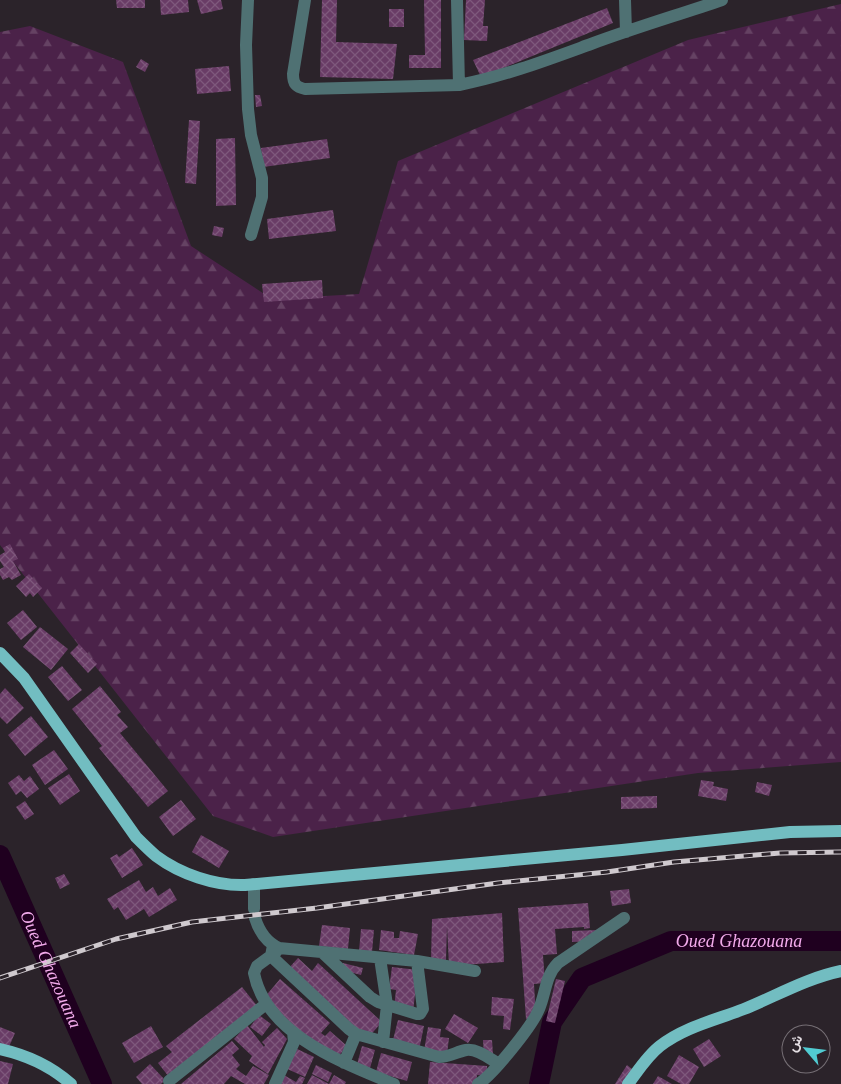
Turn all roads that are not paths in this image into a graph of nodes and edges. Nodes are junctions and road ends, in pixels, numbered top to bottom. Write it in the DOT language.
graph roads {
  1 [pos="248,0"];
  2 [pos="304,0"];
  3 [pos="457,0"];
  4 [pos="625,0"];
  5 [pos="722,0"];
  6 [pos="626,32"];
  7 [pos="459,85"];
  8 [pos="251,235"];
  9 [pos="0,653"];
  10 [pos="841,831"];
  11 [pos="254,884"];
  12 [pos="624,918"];
  13 [pos="274,950"];
  14 [pos="323,953"];
  15 [pos="380,958"];
  16 [pos="416,961"];
  17 [pos="474,971"];
  18 [pos="841,972"];
  19 [pos="266,1004"];
  20 [pos="387,1005"];
  21 [pos="293,1032"];
  22 [pos="356,1034"];
  23 [pos="383,1042"];
  24 [pos="0,1049"];
  25 [pos="344,1063"];
  26 [pos="500,1064"];
  27 [pos="169,1081"];
  28 [pos="71,1084"];
  29 [pos="275,1084"];
  30 [pos="394,1084"];
  31 [pos="478,1084"];
  32 [pos="628,1084"];
  1 -- 8 [label="street"];
  2 -- 7 [label="street"];
  3 -- 7 [label="street"];
  4 -- 6 [label="street"];
  5 -- 6 [label="street"];
  6 -- 7 [label="street"];
  9 -- 11 [label="main road"];
  10 -- 11 [label="main road"];
  11 -- 13 [label="street"];
  12 -- 26 [label="street"];
  13 -- 14 [label="street"];
  13 -- 19 [label="street"];
  13 -- 22 [label="street"];
  14 -- 15 [label="street"];
  14 -- 20 [label="street"];
  15 -- 16 [label="street"];
  15 -- 20 [label="street"];
  16 -- 17 [label="street"];
  16 -- 20 [label="street"];
  18 -- 32 [label="main road"];
  19 -- 21 [label="street"];
  19 -- 27 [label="street"];
  20 -- 23 [label="street"];
  21 -- 25 [label="street"];
  21 -- 29 [label="street"];
  22 -- 23 [label="street"];
  22 -- 25 [label="street"];
  23 -- 26 [label="street"];
  24 -- 28 [label="main road"];
  25 -- 30 [label="street"];
  26 -- 31 [label="street"];
}
